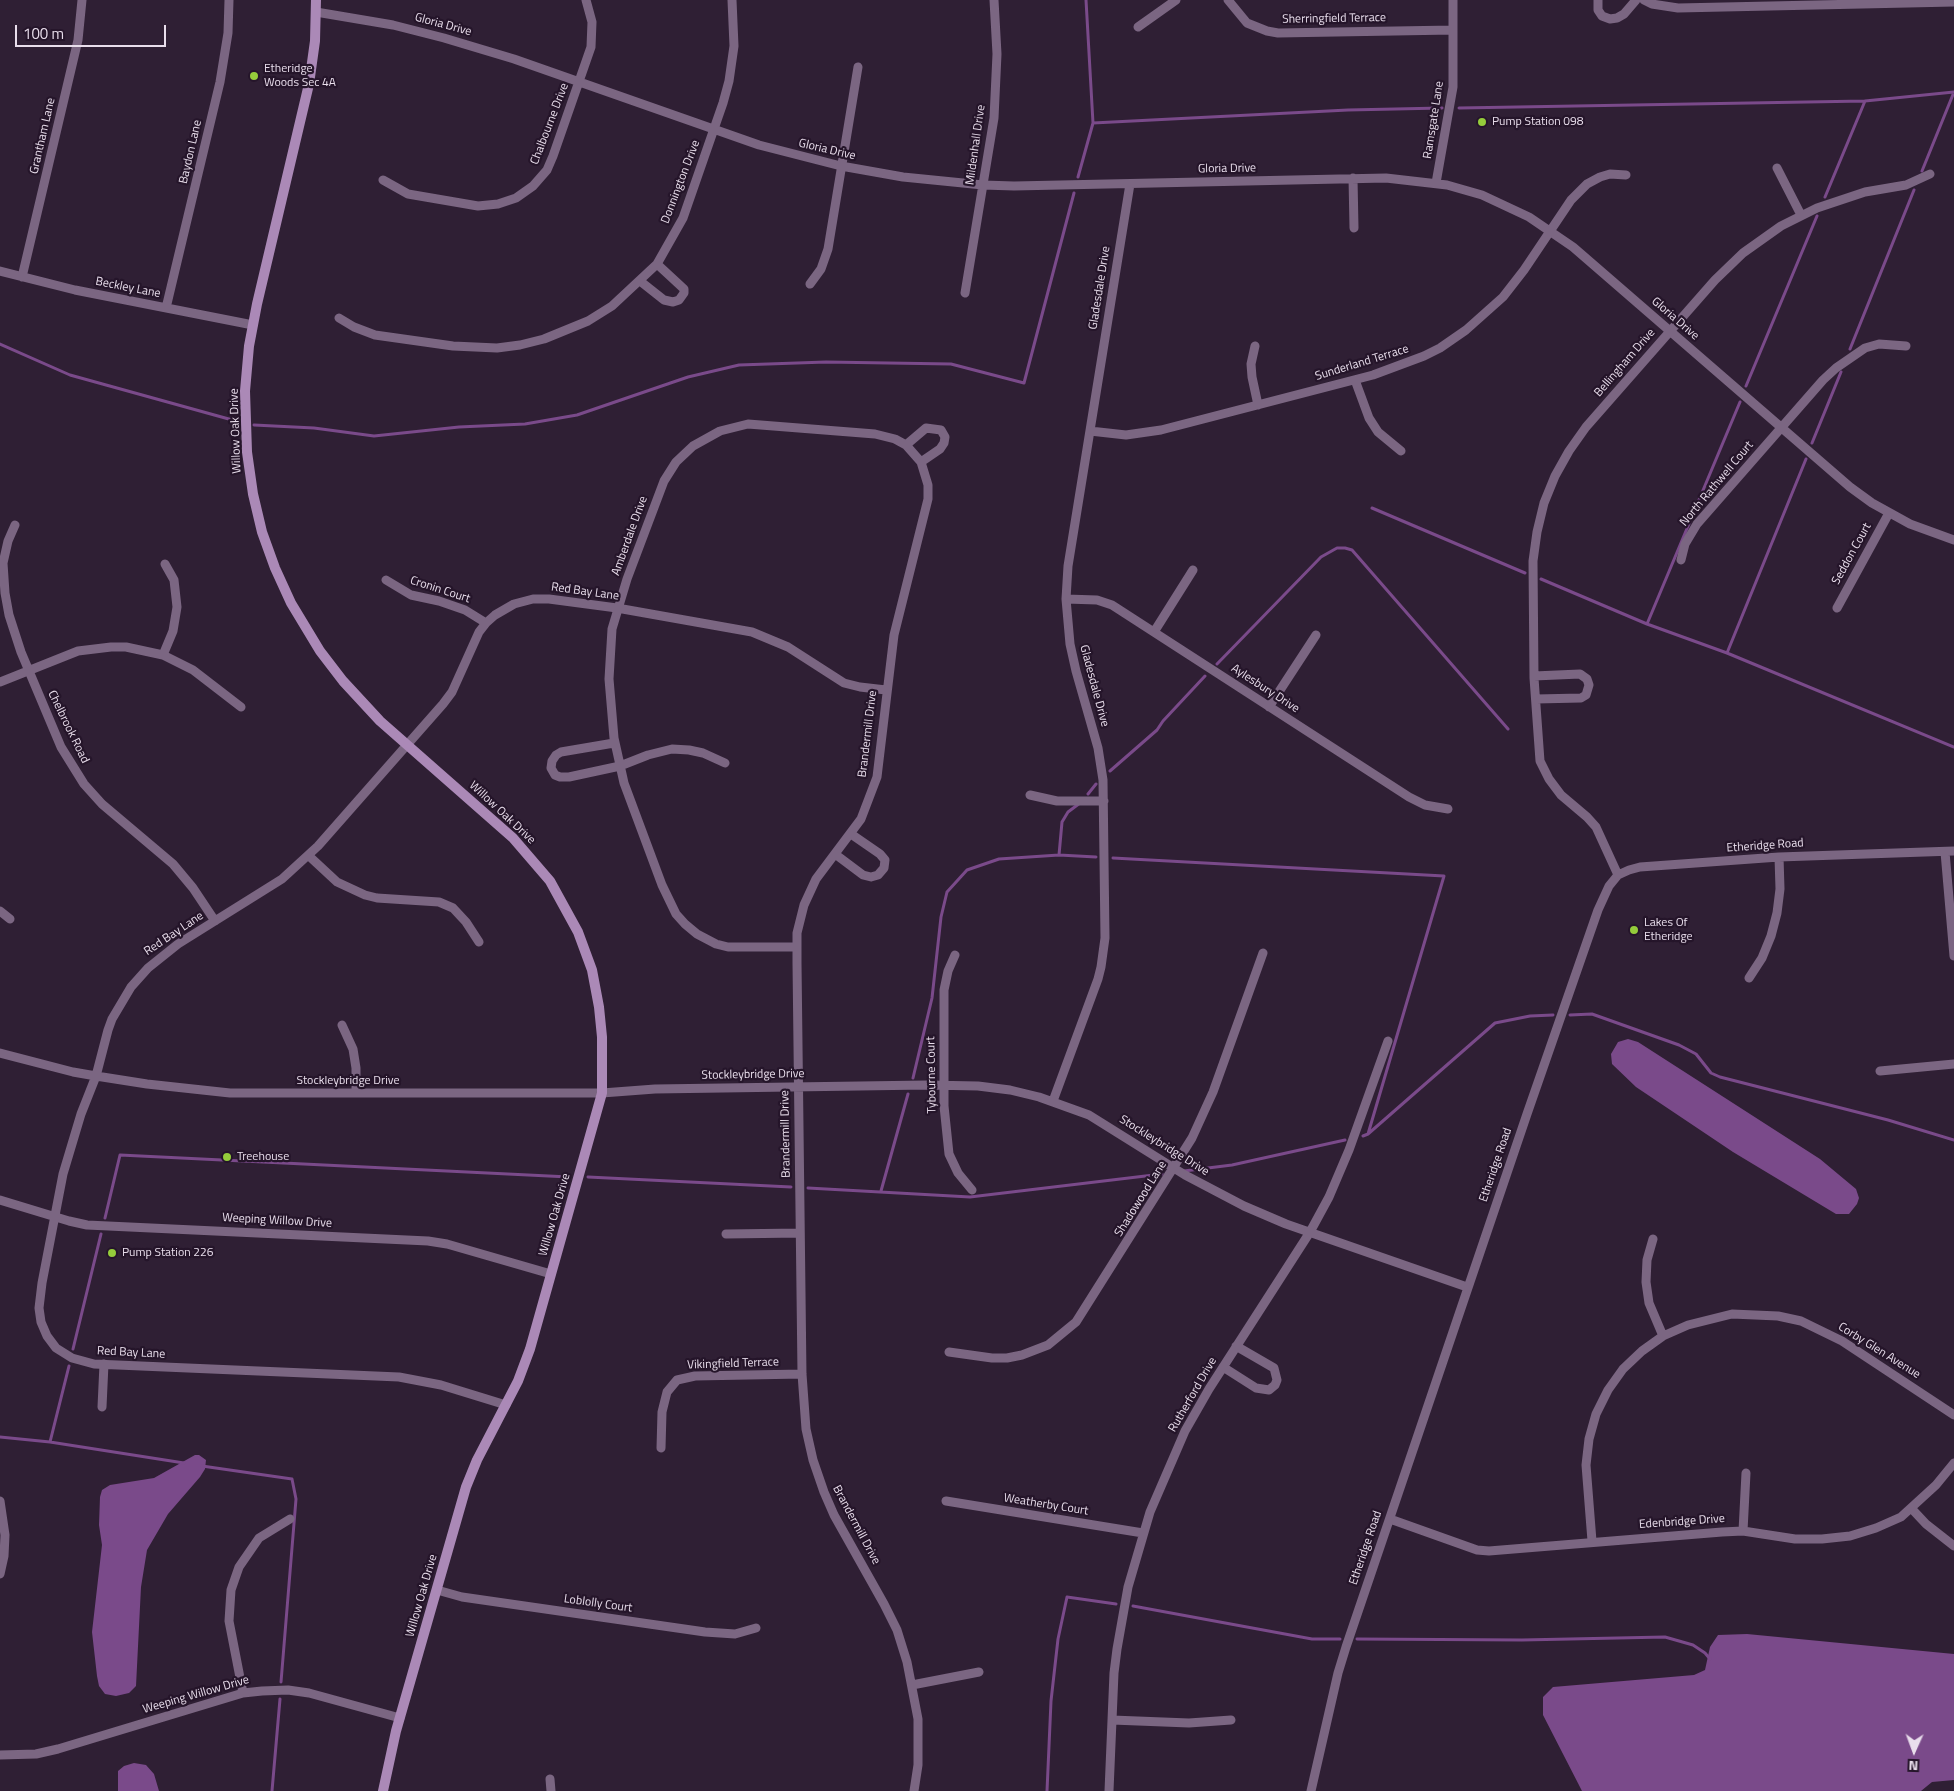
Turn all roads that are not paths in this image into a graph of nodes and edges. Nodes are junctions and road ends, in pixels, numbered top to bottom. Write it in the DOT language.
graph roads {
  1 [pos="82,0"];
  2 [pos="229,0"];
  3 [pos="316,0"];
  4 [pos="586,0"];
  5 [pos="732,0"];
  6 [pos="994,0"];
  7 [pos="1176,0"];
  8 [pos="1228,0"];
  9 [pos="1453,0"];
  10 [pos="1598,0"];
  11 [pos="1636,0"];
  12 [pos="1644,0"];
  13 [pos="1954,2"];
  14 [pos="1750,3"];
  15 [pos="316,12"];
  16 [pos="1138,27"];
  17 [pos="1454,30"];
  18 [pos="858,67"];
  19 [pos="579,82"];
  20 [pos="714,129"];
  21 [pos="842,166"];
  22 [pos="1778,168"];
  23 [pos="1930,174"];
  24 [pos="1626,175"];
  25 [pos="1353,178"];
  26 [pos="383,180"];
  27 [pos="1436,183"];
  28 [pos="1130,184"];
  29 [pos="983,186"];
  30 [pos="1801,215"];
  31 [pos="1354,228"];
  32 [pos="1551,230"];
  33 [pos="657,264"];
  34 [pos="0,271"];
  35 [pos="22,277"];
  36 [pos="640,281"];
  37 [pos="810,284"];
  38 [pos="965,293"];
  39 [pos="166,308"];
  40 [pos="339,318"];
  41 [pos="253,325"];
  42 [pos="1670,330"];
  43 [pos="1254,346"];
  44 [pos="1906,346"];
  45 [pos="1355,380"];
  46 [pos="1258,405"];
  47 [pos="1781,428"];
  48 [pos="1090,431"];
  49 [pos="906,445"];
  50 [pos="1401,451"];
  51 [pos="915,453"];
  52 [pos="921,462"];
  53 [pos="1889,513"];
  54 [pos="15,525"];
  55 [pos="1954,540"];
  56 [pos="1681,560"];
  57 [pos="165,564"];
  58 [pos="1193,570"];
  59 [pos="386,580"];
  60 [pos="1066,599"];
  61 [pos="617,608"];
  62 [pos="1837,608"];
  63 [pos="486,623"];
  64 [pos="1154,632"];
  65 [pos="1316,635"];
  66 [pos="163,655"];
  67 [pos="28,670"];
  68 [pos="1534,676"];
  69 [pos="0,682"];
  70 [pos="886,690"];
  71 [pos="1536,699"];
  72 [pos="241,707"];
  73 [pos="1269,707"];
  74 [pos="614,743"];
  75 [pos="407,745"];
  76 [pos="725,763"];
  77 [pos="620,766"];
  78 [pos="1030,795"];
  79 [pos="1104,801"];
  80 [pos="1448,809"];
  81 [pos="851,834"];
  82 [pos="1949,851"];
  83 [pos="835,854"];
  84 [pos="309,856"];
  85 [pos="1779,857"];
  86 [pos="1618,874"];
  87 [pos="0,911"];
  88 [pos="10,920"];
  89 [pos="215,921"];
  90 [pos="479,942"];
  91 [pos="797,947"];
  92 [pos="1263,954"];
  93 [pos="955,955"];
  94 [pos="1954,956"];
  95 [pos="1748,978"];
  96 [pos="342,1025"];
  97 [pos="1388,1041"];
  98 [pos="0,1053"];
  99 [pos="1954,1064"];
  100 [pos="1880,1071"];
  101 [pos="96,1076"];
  102 [pos="945,1085"];
  103 [pos="798,1087"];
  104 [pos="356,1093"];
  105 [pos="602,1093"];
  106 [pos="1053,1101"];
  107 [pos="1175,1168"];
  108 [pos="972,1190"];
  109 [pos="0,1200"];
  110 [pos="54,1217"];
  111 [pos="1310,1232"];
  112 [pos="800,1233"];
  113 [pos="726,1234"];
  114 [pos="1653,1239"];
  115 [pos="551,1274"];
  116 [pos="1468,1286"];
  117 [pos="1663,1336"];
  118 [pos="1236,1346"];
  119 [pos="949,1352"];
  120 [pos="104,1364"];
  121 [pos="1223,1367"];
  122 [pos="802,1374"];
  123 [pos="506,1404"];
  124 [pos="102,1407"];
  125 [pos="1954,1414"];
  126 [pos="661,1448"];
  127 [pos="1954,1463"];
  128 [pos="1746,1473"];
  129 [pos="0,1501"];
  130 [pos="946,1501"];
  131 [pos="1911,1508"];
  132 [pos="1390,1518"];
  133 [pos="290,1519"];
  134 [pos="1743,1531"];
  135 [pos="1143,1533"];
  136 [pos="1592,1541"];
  137 [pos="1954,1546"];
  138 [pos="0,1574"];
  139 [pos="437,1590"];
  140 [pos="756,1628"];
  141 [pos="978,1672"];
  142 [pos="912,1685"];
  143 [pos="243,1693"];
  144 [pos="400,1718"];
  145 [pos="1112,1720"];
  146 [pos="1231,1720"];
  147 [pos="0,1755"];
  148 [pos="550,1778"];
  149 [pos="383,1791"];
  150 [pos="551,1791"];
  151 [pos="914,1791"];
  152 [pos="1109,1791"];
  153 [pos="1311,1791"];
  1 -- 35 [label="street, Grantham Lane"];
  2 -- 39 [label="street, Baydon Lane"];
  3 -- 15 [label="street, Willow Oak Drive"];
  4 -- 19 [label="street, Chalbourne Drive"];
  5 -- 20 [label="street, Donnington Drive"];
  6 -- 29 [label="street, Mildenhall Drive"];
  7 -- 16 [label="street"];
  8 -- 17 [label="street, Sherringfield Terrace"];
  9 -- 17 [label="street, Ramsgate Lane"];
  10 -- 11 [label="street"];
  12 -- 14 [label="street"];
  13 -- 14 [label="street"];
  15 -- 19 [label="street, Gloria Drive"];
  15 -- 41 [label="street, Willow Oak Drive"];
  17 -- 27 [label="street, Ramsgate Lane"];
  18 -- 21 [label="street"];
  19 -- 20 [label="street, Gloria Drive"];
  19 -- 26 [label="street, Chalbourne Drive"];
  20 -- 21 [label="street, Gloria Drive"];
  20 -- 33 [label="street, Donnington Drive"];
  21 -- 29 [label="street, Gloria Drive"];
  21 -- 37 [label="street"];
  22 -- 30 [label="street"];
  23 -- 30 [label="street, Bellingham Drive"];
  24 -- 32 [label="street, Sunderland Terrace"];
  25 -- 27 [label="street, Gloria Drive"];
  25 -- 28 [label="street, Gloria Drive"];
  25 -- 31 [label="street"];
  27 -- 32 [label="street, Gloria Drive"];
  28 -- 29 [label="street, Gloria Drive"];
  28 -- 48 [label="street, Gladesdale Drive"];
  29 -- 38 [label="street, Mildenhall Drive"];
  30 -- 42 [label="street, Bellingham Drive"];
  32 -- 42 [label="street, Gloria Drive"];
  32 -- 45 [label="street, Sunderland Terrace"];
  33 -- 36 [label="street, Donnington Drive"];
  33 -- 36 [label="street"];
  34 -- 35 [label="street, Beckley Lane"];
  35 -- 39 [label="street, Beckley Lane"];
  36 -- 40 [label="street, Donnington Drive"];
  39 -- 41 [label="street, Beckley Lane"];
  41 -- 75 [label="street, Willow Oak Drive"];
  42 -- 47 [label="street, Gloria Drive"];
  42 -- 68 [label="street, Bellingham Drive"];
  43 -- 46 [label="street"];
  44 -- 47 [label="street, North Rathwell Court"];
  45 -- 46 [label="street, Sunderland Terrace"];
  45 -- 50 [label="street"];
  46 -- 48 [label="street, Sunderland Terrace"];
  47 -- 53 [label="street, Gloria Drive"];
  47 -- 56 [label="street, North Rathwell Court"];
  48 -- 60 [label="street, Gladesdale Drive"];
  49 -- 51 [label="street, Amberdale Drive"];
  49 -- 52 [label="street"];
  49 -- 61 [label="street, Amberdale Drive"];
  51 -- 52 [label="street, Brandermill Drive"];
  52 -- 70 [label="street, Brandermill Drive"];
  53 -- 55 [label="street, Gloria Drive"];
  53 -- 62 [label="street, Seddon Court"];
  54 -- 67 [label="street, Chelbrook Road"];
  57 -- 66 [label="street"];
  58 -- 64 [label="street"];
  59 -- 63 [label="street, Cronin Court"];
  60 -- 64 [label="street, Aylesbury Drive"];
  60 -- 79 [label="street, Gladesdale Drive"];
  61 -- 63 [label="street, Red Bay Lane"];
  61 -- 70 [label="street, Red Bay Lane"];
  61 -- 74 [label="street, Amberdale Drive"];
  63 -- 75 [label="street, Red Bay Lane"];
  64 -- 73 [label="street, Aylesbury Drive"];
  65 -- 73 [label="street"];
  66 -- 67 [label="street"];
  66 -- 72 [label="street"];
  67 -- 69 [label="street"];
  67 -- 89 [label="street, Chelbrook Road"];
  68 -- 71 [label="street, Bellingham Drive"];
  68 -- 71 [label="street"];
  70 -- 81 [label="street, Brandermill Drive"];
  71 -- 86 [label="street, Bellingham Drive"];
  73 -- 80 [label="street, Aylesbury Drive"];
  74 -- 77 [label="street, Amberdale Drive"];
  74 -- 77 [label="street"];
  75 -- 84 [label="street, Red Bay Lane"];
  75 -- 105 [label="street, Willow Oak Drive"];
  76 -- 77 [label="street"];
  77 -- 91 [label="street, Amberdale Drive"];
  78 -- 79 [label="street"];
  79 -- 106 [label="street, Gladesdale Drive"];
  81 -- 83 [label="street, Brandermill Drive"];
  81 -- 83 [label="street"];
  82 -- 85 [label="street, Etheridge Road"];
  82 -- 94 [label="street"];
  83 -- 91 [label="street, Brandermill Drive"];
  84 -- 89 [label="street, Red Bay Lane"];
  84 -- 90 [label="street"];
  85 -- 86 [label="street, Etheridge Road"];
  85 -- 95 [label="street"];
  86 -- 116 [label="street, Etheridge Road"];
  87 -- 88 [label="street"];
  89 -- 101 [label="street, Red Bay Lane"];
  91 -- 103 [label="street, Brandermill Drive"];
  92 -- 107 [label="street, Shadowood Lane"];
  93 -- 102 [label="street, Tybourne Court"];
  96 -- 104 [label="street"];
  97 -- 111 [label="street, Rutherford Drive"];
  98 -- 101 [label="street, Stockleybridge Drive"];
  99 -- 100 [label="street"];
  101 -- 104 [label="street, Stockleybridge Drive"];
  101 -- 110 [label="street, Red Bay Lane"];
  102 -- 103 [label="street, Stockleybridge Drive"];
  102 -- 106 [label="street, Stockleybridge Drive"];
  102 -- 108 [label="street, Tybourne Court"];
  103 -- 105 [label="street, Stockleybridge Drive"];
  103 -- 112 [label="street, Brandermill Drive"];
  104 -- 105 [label="street, Stockleybridge Drive"];
  105 -- 115 [label="street, Willow Oak Drive"];
  106 -- 107 [label="street, Stockleybridge Drive"];
  107 -- 111 [label="street, Stockleybridge Drive"];
  107 -- 119 [label="street, Shadowood Lane"];
  109 -- 110 [label="street, Weeping Willow Drive"];
  110 -- 115 [label="street, Weeping Willow Drive"];
  110 -- 120 [label="street, Red Bay Lane"];
  111 -- 116 [label="street, Stockleybridge Drive"];
  111 -- 118 [label="street, Rutherford Drive"];
  112 -- 113 [label="street"];
  112 -- 122 [label="street, Brandermill Drive"];
  114 -- 117 [label="street"];
  115 -- 123 [label="street, Willow Oak Drive"];
  116 -- 132 [label="street, Etheridge Road"];
  117 -- 125 [label="street, Corby Glen Avenue"];
  117 -- 136 [label="street, Corby Glen Avenue"];
  118 -- 121 [label="street, Rutherford Drive"];
  118 -- 121 [label="street"];
  120 -- 123 [label="street, Red Bay Lane"];
  120 -- 124 [label="street"];
  121 -- 135 [label="street, Rutherford Drive"];
  122 -- 126 [label="street, Vikingfield Terrace"];
  122 -- 142 [label="street, Brandermill Drive"];
  123 -- 139 [label="street, Willow Oak Drive"];
  127 -- 131 [label="street, Edenbridge Drive"];
  128 -- 134 [label="street"];
  129 -- 138 [label="street"];
  130 -- 135 [label="street, Weatherby Court"];
  131 -- 134 [label="street, Edenbridge Drive"];
  131 -- 137 [label="street"];
  132 -- 136 [label="street, Edenbridge Drive"];
  132 -- 153 [label="street, Etheridge Road"];
  133 -- 143 [label="street"];
  134 -- 136 [label="street, Edenbridge Drive"];
  135 -- 145 [label="street, Rutherford Drive"];
  139 -- 140 [label="street, Loblolly Court"];
  139 -- 144 [label="street, Willow Oak Drive"];
  141 -- 142 [label="street"];
  142 -- 151 [label="street, Brandermill Drive"];
  143 -- 144 [label="street, Weeping Willow Drive"];
  143 -- 147 [label="street, Weeping Willow Drive"];
  144 -- 149 [label="street, Willow Oak Drive"];
  145 -- 146 [label="street"];
  145 -- 152 [label="street, Rutherford Drive"];
  148 -- 150 [label="street"];
}
